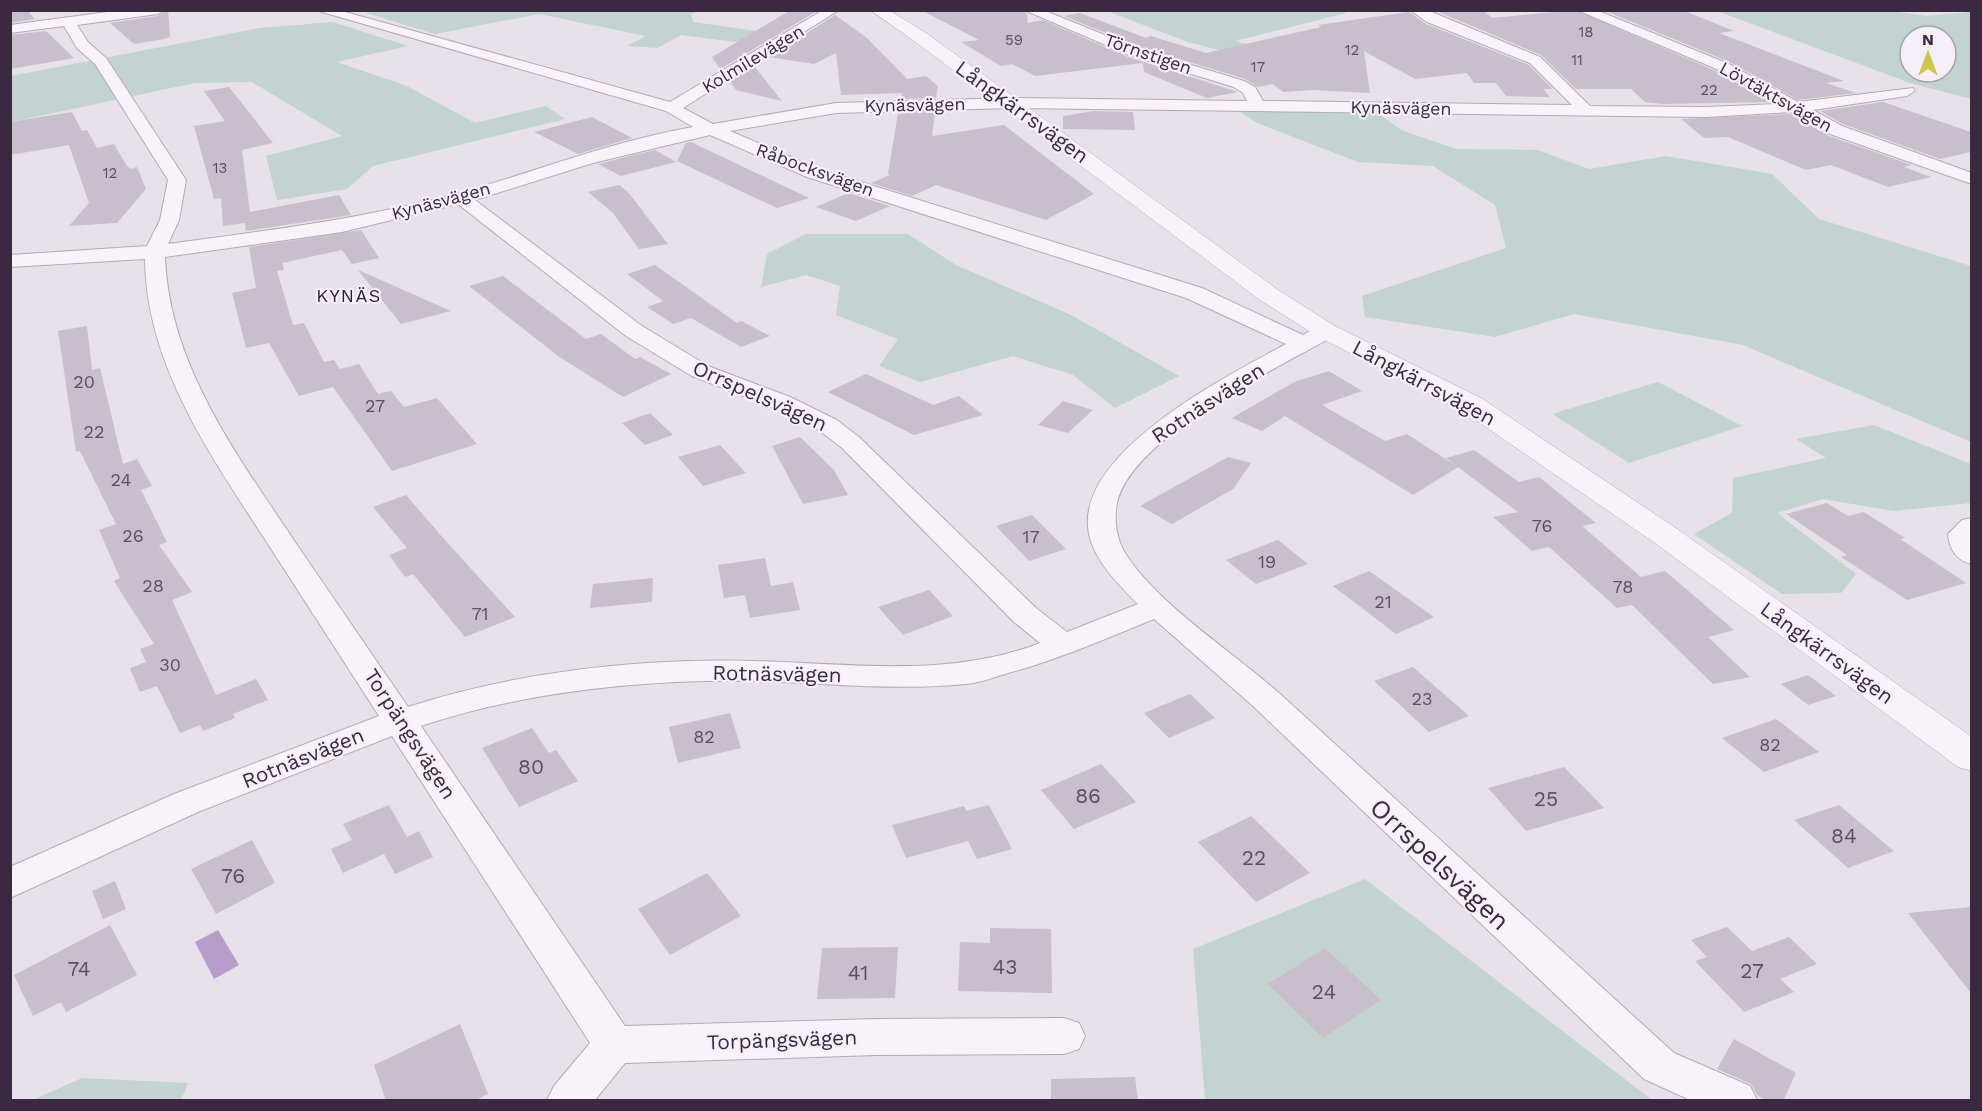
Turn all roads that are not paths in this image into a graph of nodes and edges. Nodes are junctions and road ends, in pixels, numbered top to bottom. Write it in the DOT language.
graph roads {
  1 [pos="158,10"];
  2 [pos="321,10"];
  3 [pos="833,10"];
  4 [pos="877,10"];
  5 [pos="1030,10"];
  6 [pos="1416,10"];
  7 [pos="1583,10"];
  8 [pos="68,22"];
  9 [pos="10,29"];
  10 [pos="1907,91"];
  11 [pos="1012,103"];
  12 [pos="1257,106"];
  13 [pos="672,108"];
  14 [pos="1796,108"];
  15 [pos="1586,111"];
  16 [pos="709,128"];
  17 [pos="1971,179"];
  18 [pos="461,198"];
  19 [pos="155,252"];
  20 [pos="10,261"];
  21 [pos="1315,338"];
  22 [pos="1971,526"];
  23 [pos="1971,556"];
  24 [pos="1158,607"];
  25 [pos="1063,645"];
  26 [pos="400,720"];
  27 [pos="1971,757"];
  28 [pos="10,884"];
  29 [pos="1064,1036"];
  30 [pos="614,1045"];
  31 [pos="1735,1100"];
  32 [pos="569,1101"];
  1 -- 8 [label="street"];
  2 -- 13 [label="street, Råbocksvägen"];
  3 -- 13 [label="street, Kolmilevägen"];
  4 -- 11 [label="street, Långkärrsvägen"];
  5 -- 12 [label="street, Törnstigen"];
  6 -- 15 [label="street"];
  7 -- 14 [label="street, Lövtäktsvägen"];
  8 -- 9 [label="street"];
  8 -- 19 [label="street"];
  10 -- 14 [label="street, Kynäsvägen"];
  11 -- 12 [label="street, Kynäsvägen"];
  11 -- 16 [label="street, Kynäsvägen"];
  11 -- 21 [label="street, Långkärrsvägen"];
  12 -- 15 [label="street, Kynäsvägen"];
  13 -- 16 [label="street, Råbocksvägen"];
  14 -- 15 [label="street, Kynäsvägen"];
  14 -- 17 [label="street, Lövtäktsvägen"];
  16 -- 18 [label="street, Kynäsvägen"];
  16 -- 21 [label="street, Råbocksvägen"];
  18 -- 19 [label="street, Kynäsvägen"];
  18 -- 25 [label="street, Orrspelsvägen"];
  19 -- 20 [label="street, Kynäsvägen"];
  19 -- 26 [label="street, Torpängsvägen"];
  21 -- 24 [label="street, Rotnäsvägen"];
  21 -- 27 [label="street, Långkärrsvägen"];
  22 -- 23 [label="street"];
  24 -- 25 [label="street, Rotnäsvägen"];
  24 -- 31 [label="street, Orrspelsvägen"];
  25 -- 26 [label="street, Rotnäsvägen"];
  26 -- 28 [label="street, Rotnäsvägen"];
  26 -- 30 [label="street, Torpängsvägen"];
  29 -- 30 [label="street, Torpängsvägen"];
  30 -- 32 [label="street"];
}
